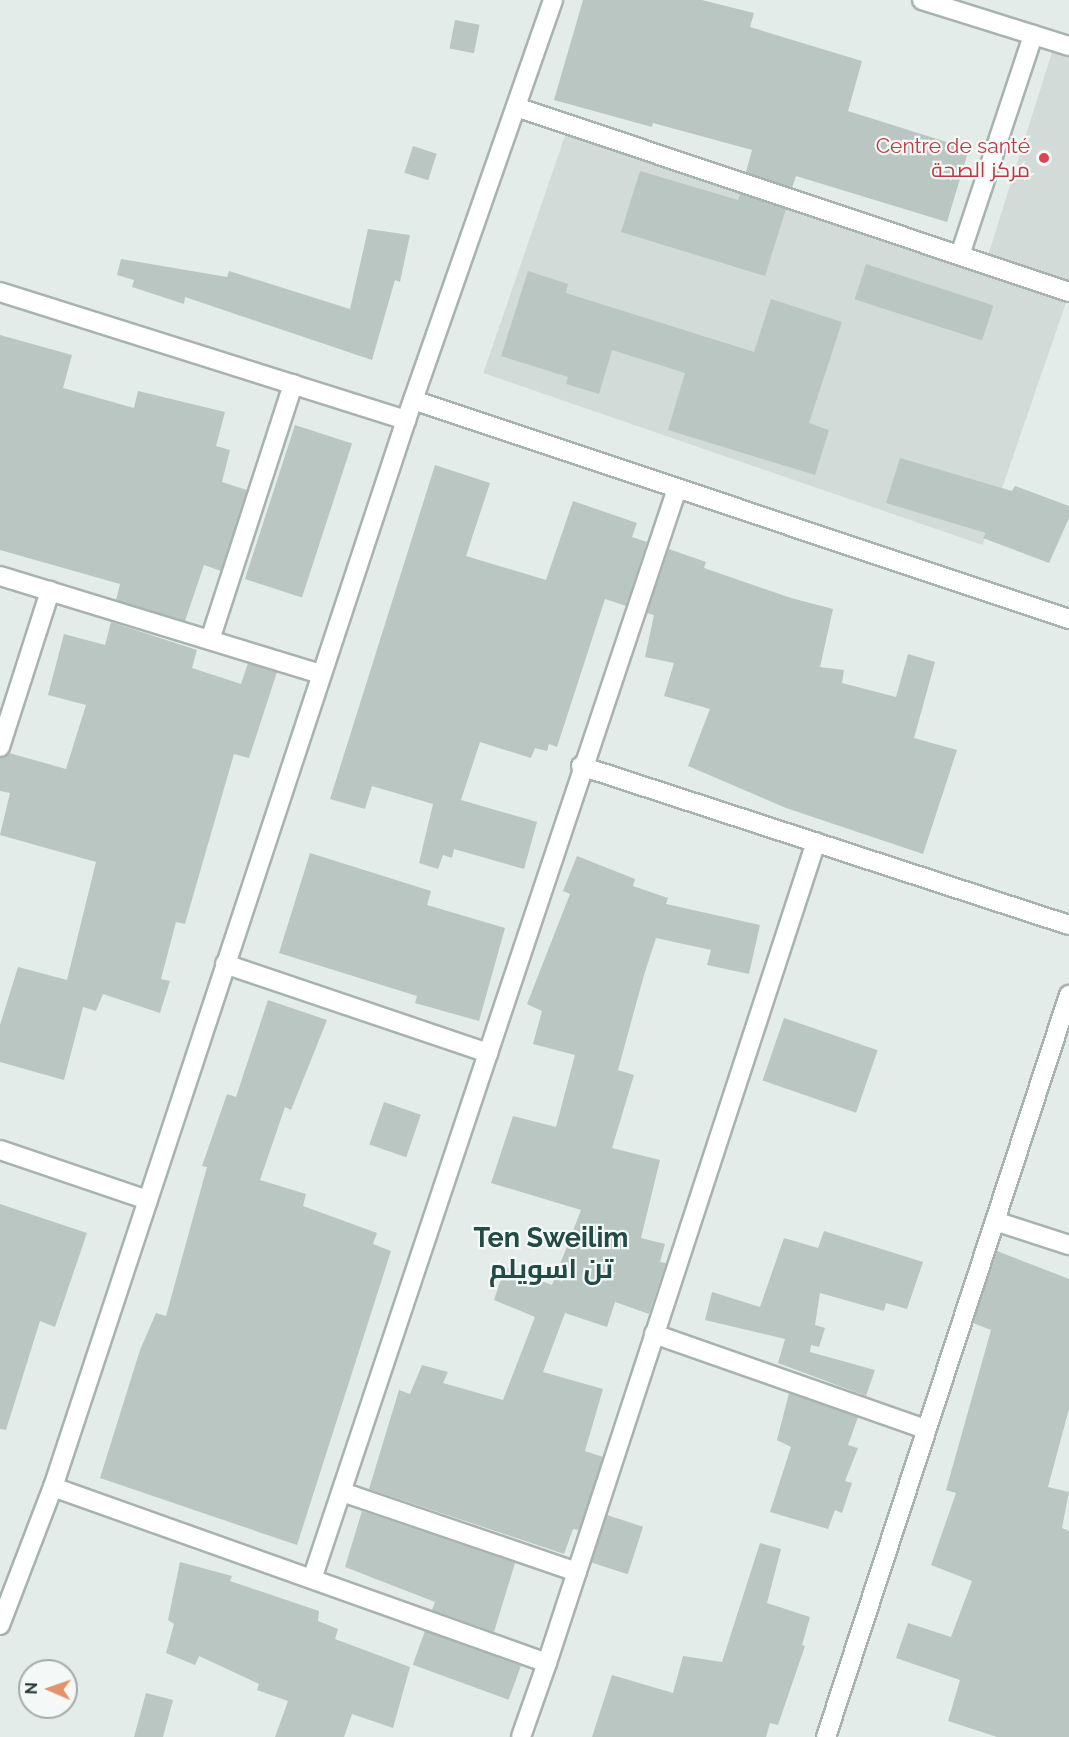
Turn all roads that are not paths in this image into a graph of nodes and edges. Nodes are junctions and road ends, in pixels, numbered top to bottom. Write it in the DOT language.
graph roads {
  1 [pos="553,0"];
  2 [pos="922,0"];
  3 [pos="1033,35"];
  4 [pos="1069,45"];
  5 [pos="516,107"];
  6 [pos="960,255"];
  7 [pos="0,292"];
  8 [pos="1069,292"];
  9 [pos="293,384"];
  10 [pos="412,400"];
  11 [pos="406,420"];
  12 [pos="676,489"];
  13 [pos="0,576"];
  14 [pos="50,591"];
  15 [pos="1069,620"];
  16 [pos="210,640"];
  17 [pos="321,674"];
  18 [pos="0,747"];
  19 [pos="581,766"];
  20 [pos="816,842"];
  21 [pos="1069,925"];
  22 [pos="225,964"];
  23 [pos="1069,994"];
  24 [pos="488,1053"];
  25 [pos="0,1150"];
  26 [pos="147,1200"];
  27 [pos="995,1221"];
  28 [pos="1069,1245"];
  29 [pos="654,1334"];
  30 [pos="926,1429"];
  31 [pos="53,1487"];
  32 [pos="342,1492"];
  33 [pos="577,1572"];
  34 [pos="312,1579"];
  35 [pos="0,1625"];
  36 [pos="547,1663"];
  37 [pos="521,1737"];
  38 [pos="826,1737"];
  1 -- 5 [label="street"];
  2 -- 3 [label="street"];
  3 -- 4 [label="street"];
  3 -- 6 [label="street"];
  5 -- 6 [label="street"];
  5 -- 10 [label="street"];
  6 -- 8 [label="street"];
  7 -- 9 [label="street"];
  9 -- 11 [label="street"];
  9 -- 16 [label="street"];
  10 -- 11 [label="street"];
  10 -- 12 [label="street"];
  11 -- 17 [label="street"];
  12 -- 15 [label="street"];
  12 -- 19 [label="street"];
  13 -- 14 [label="street"];
  14 -- 16 [label="street"];
  14 -- 18 [label="street"];
  16 -- 17 [label="street"];
  17 -- 22 [label="street"];
  19 -- 20 [label="street"];
  19 -- 24 [label="street"];
  20 -- 21 [label="street"];
  20 -- 29 [label="street"];
  22 -- 24 [label="street"];
  22 -- 26 [label="street"];
  23 -- 27 [label="street"];
  24 -- 32 [label="street"];
  25 -- 26 [label="street"];
  26 -- 31 [label="street"];
  27 -- 28 [label="street"];
  27 -- 30 [label="street"];
  29 -- 30 [label="street"];
  29 -- 33 [label="street"];
  30 -- 38 [label="street"];
  31 -- 34 [label="street"];
  31 -- 35 [label="street"];
  32 -- 33 [label="street"];
  32 -- 34 [label="street"];
  33 -- 36 [label="street"];
  34 -- 36 [label="street"];
  36 -- 37 [label="street"];
}
